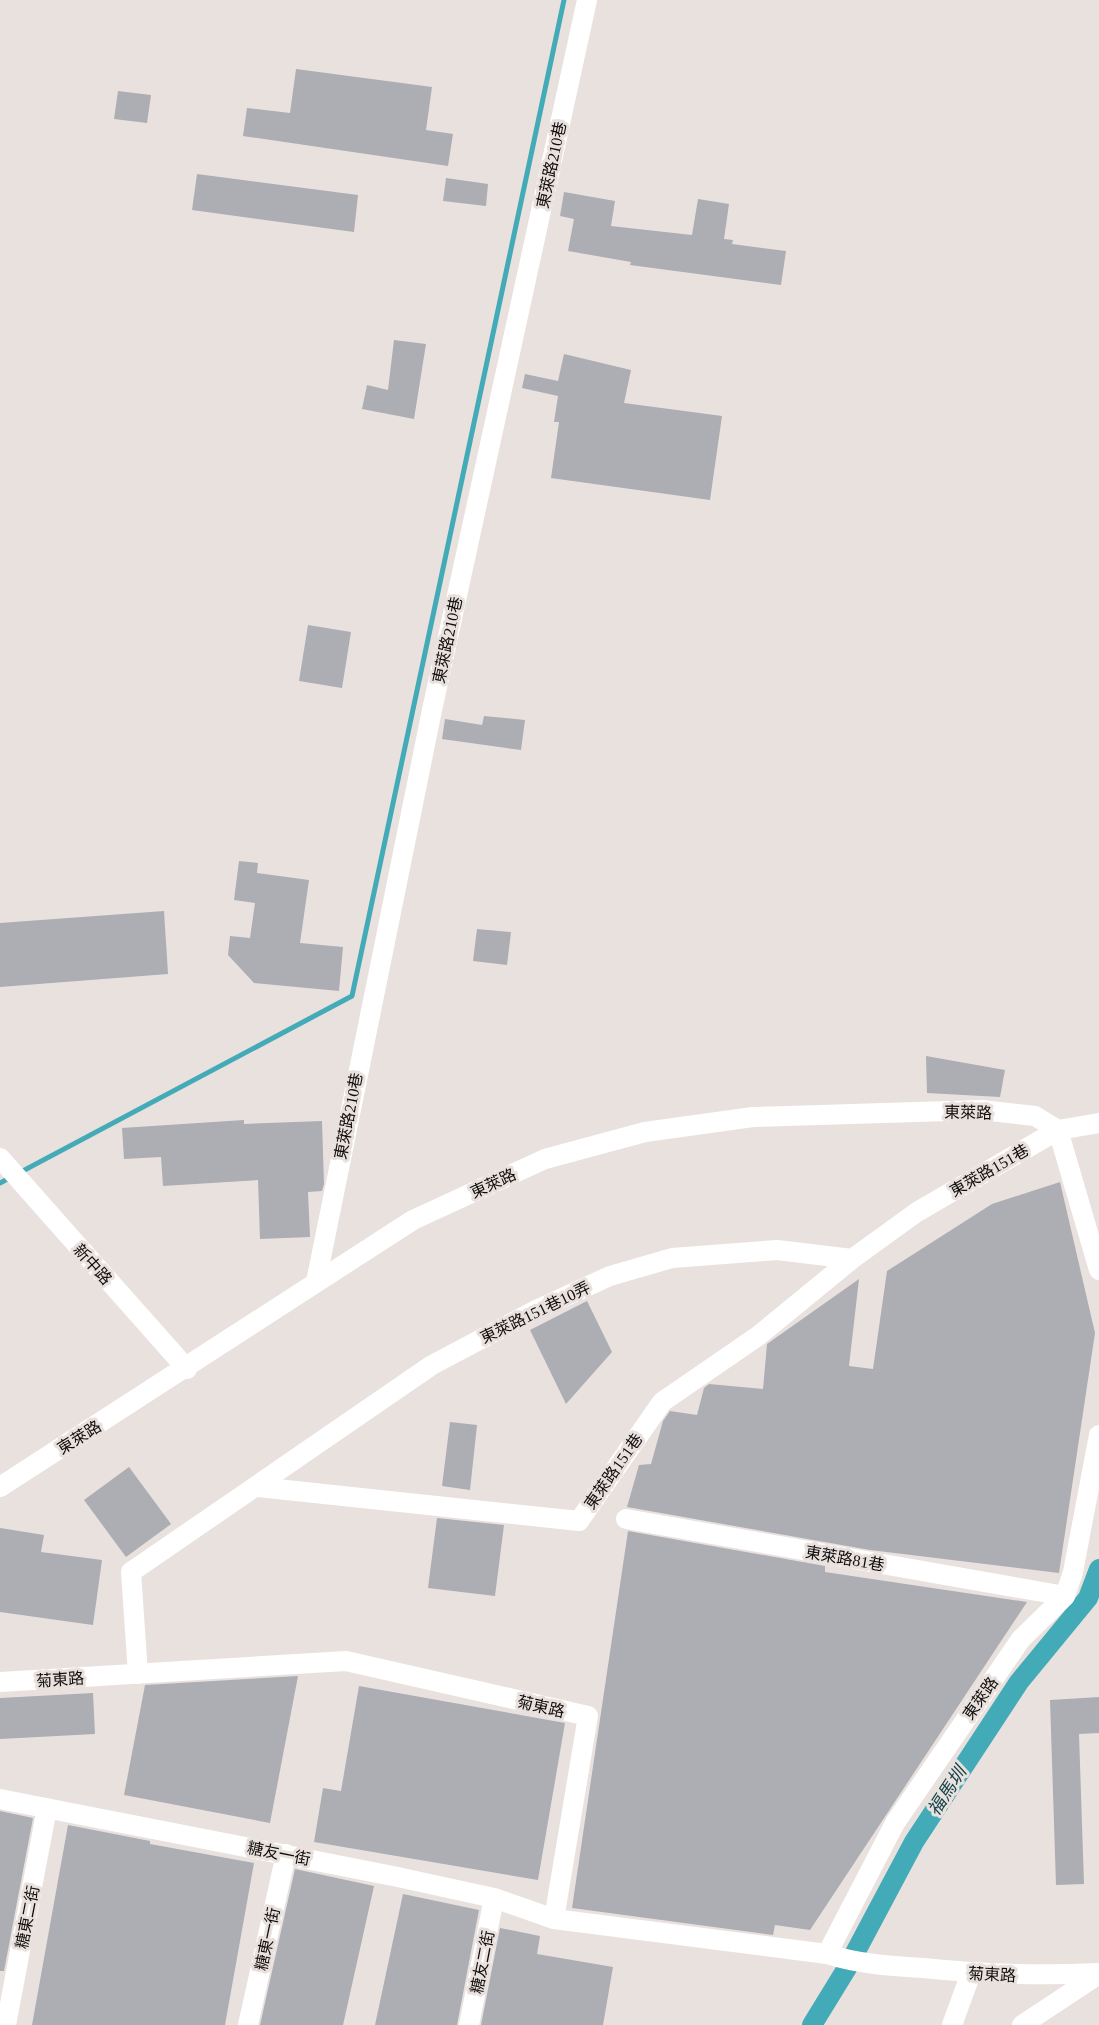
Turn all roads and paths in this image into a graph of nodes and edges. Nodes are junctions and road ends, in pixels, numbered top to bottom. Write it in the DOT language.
graph roads {
  1 [pos="587,0"];
  2 [pos="1099,1123"];
  3 [pos="1058,1130"];
  4 [pos="0,1158"];
  5 [pos="852,1259"];
  6 [pos="1099,1270"];
  7 [pos="316,1282"];
  8 [pos="187,1369"];
  9 [pos="1099,1435"];
  10 [pos="258,1487"];
  11 [pos="1,1488"];
  12 [pos="626,1519"];
  13 [pos="1065,1596"];
  14 [pos="138,1674"];
  15 [pos="0,1682"];
  16 [pos="0,1799"];
  17 [pos="47,1808"];
  18 [pos="286,1854"];
  19 [pos="494,1898"];
  20 [pos="554,1919"];
  21 [pos="836,1957"];
  22 [pos="971,1973"];
  23 [pos="1099,1973"];
  24 [pos="6,2025"];
  25 [pos="248,2025"];
  26 [pos="469,2025"];
  27 [pos="952,2025"];
  28 [pos="1022,2025"];
  1 -- 7 [label="street, 東萊路210巷"];
  2 -- 3 [label="street"];
  3 -- 5 [label="street, 東萊路151巷"];
  3 -- 6 [label="street"];
  3 -- 7 [label="street, 東萊路"];
  4 -- 8 [label="street, 新中路"];
  5 -- 10 [label="street, 東萊路151巷10弄"];
  5 -- 10 [label="street, 東萊路151巷"];
  7 -- 8 [label="street, 東萊路"];
  8 -- 11 [label="street, 東萊路"];
  9 -- 13 [label="street, 東萊路"];
  10 -- 14 [label="street"];
  12 -- 13 [label="street, 東萊路81巷"];
  13 -- 21 [label="street, 東萊路"];
  14 -- 15 [label="street, 菊東路"];
  14 -- 20 [label="street, 菊東路"];
  16 -- 17 [label="street, 糖友一街"];
  17 -- 18 [label="street, 糖友一街"];
  17 -- 24 [label="street, 糖東二街"];
  18 -- 19 [label="street, 糖友一街"];
  18 -- 25 [label="street, 糖東一街"];
  19 -- 20 [label="street, 糖友一街"];
  19 -- 26 [label="street, 糖友二街"];
  20 -- 21 [label="street"];
  21 -- 22 [label="street, 菊東路"];
  22 -- 23 [label="street, 菊東路"];
  22 -- 27 [label="street"];
  23 -- 28 [label="street"];
}
